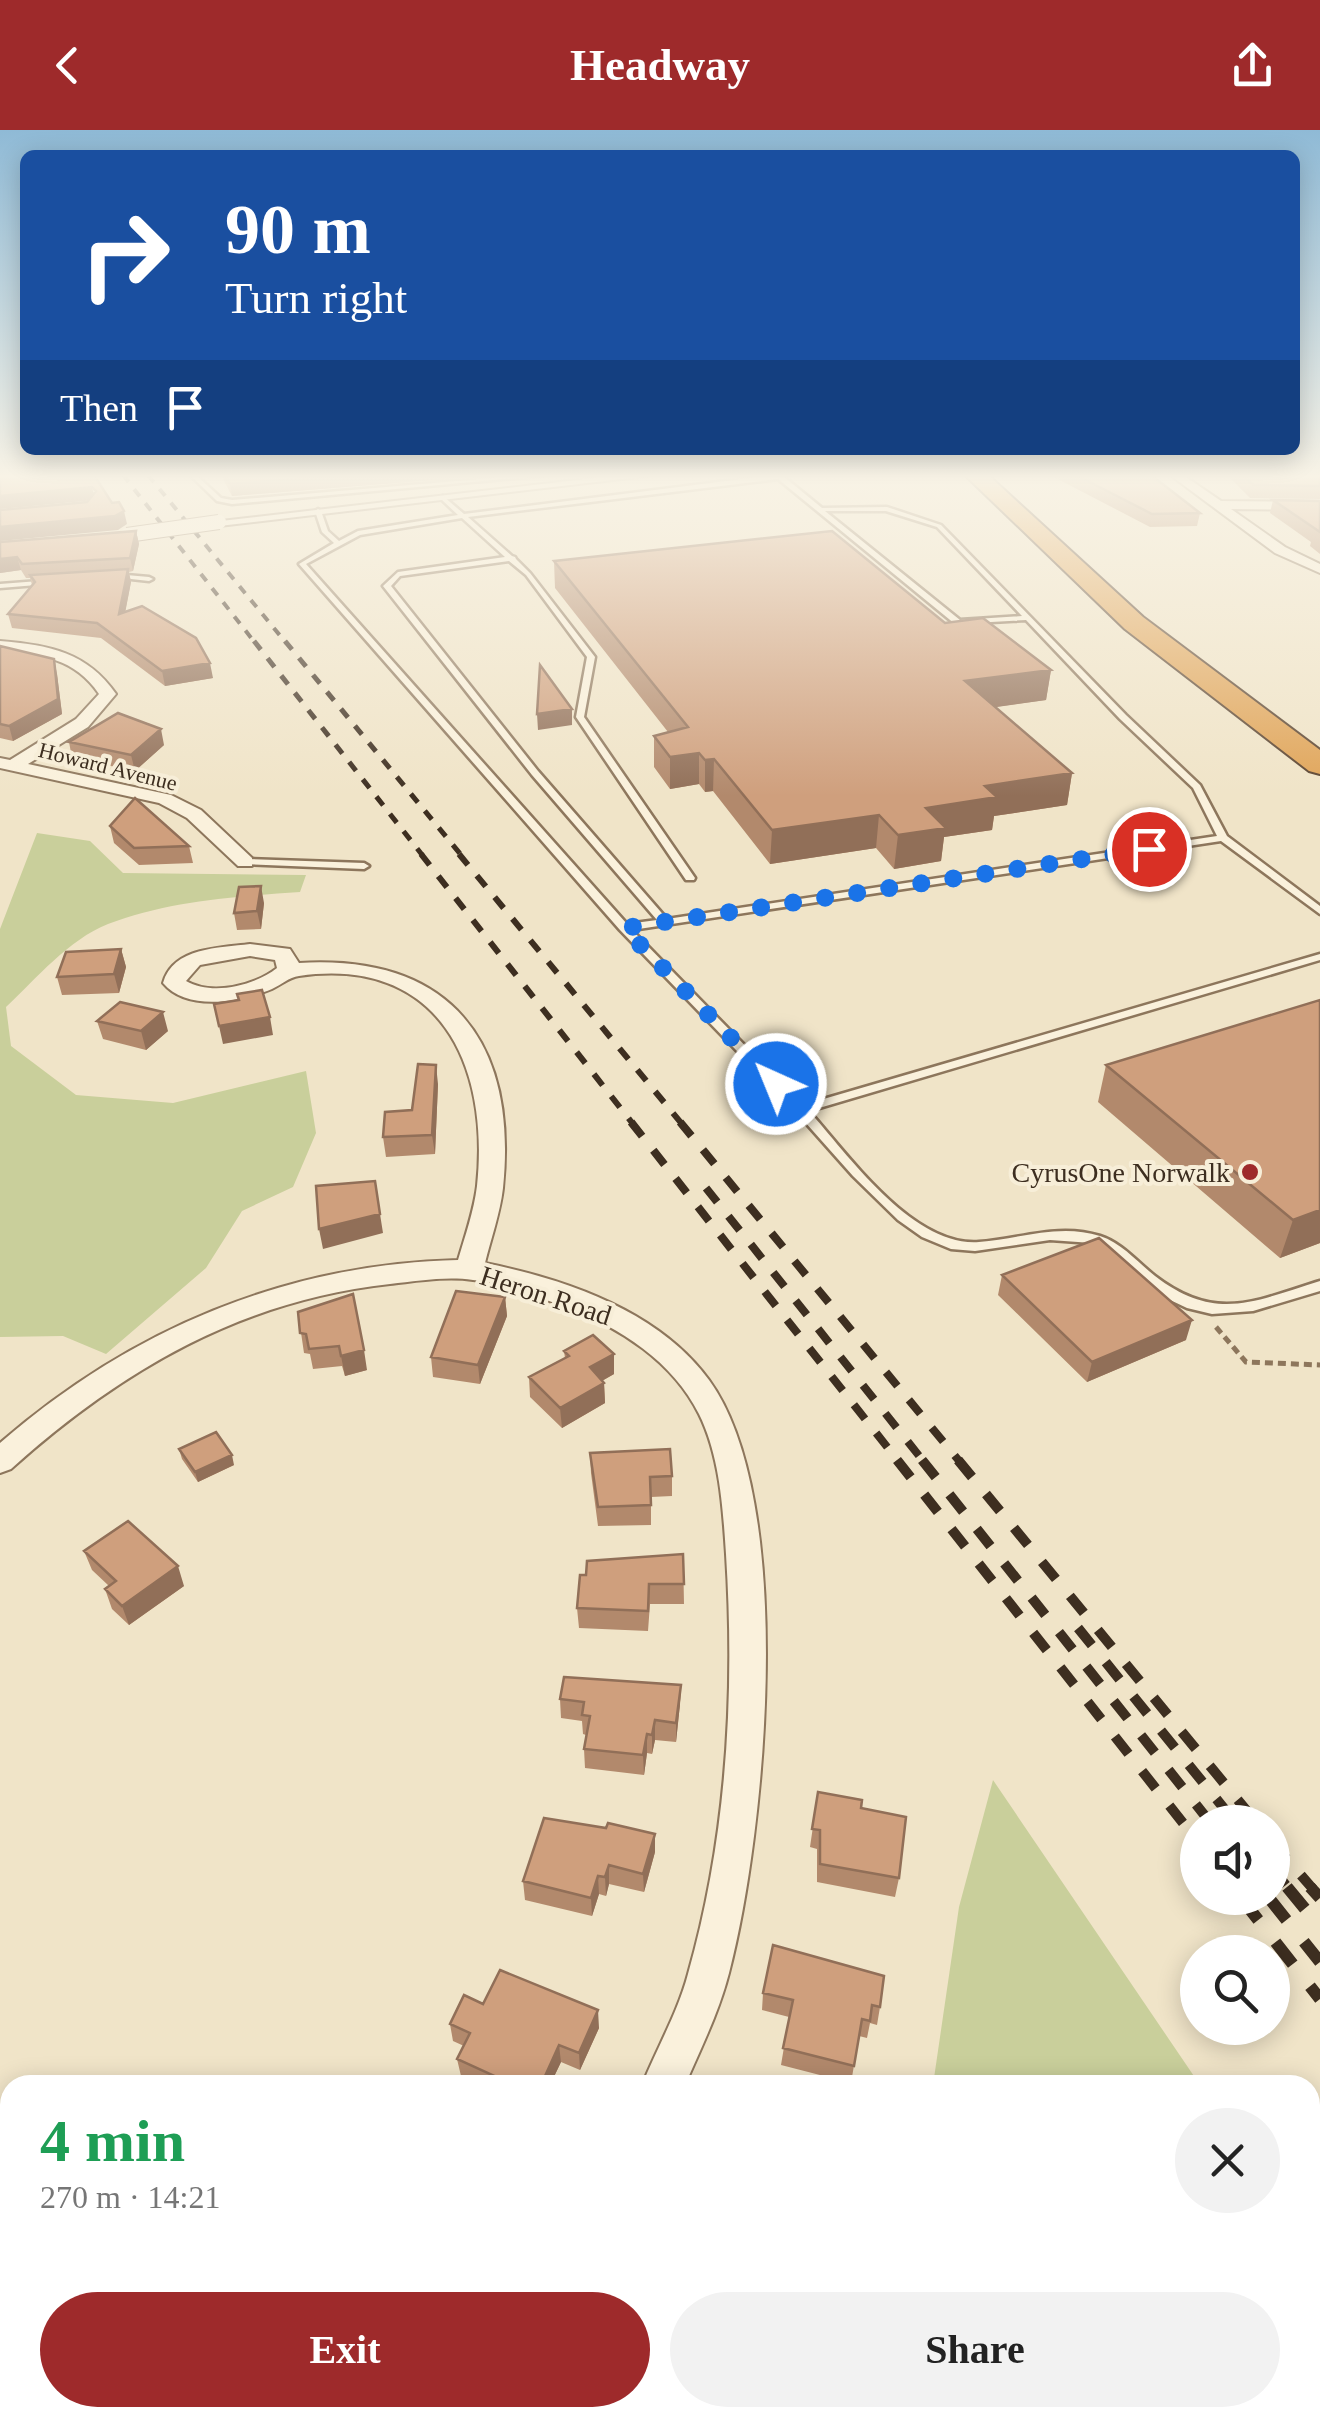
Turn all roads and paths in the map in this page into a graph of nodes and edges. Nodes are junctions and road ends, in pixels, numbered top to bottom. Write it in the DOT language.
graph roads {
  1 [pos="44,582"];
  2 [pos="318,582"];
  3 [pos="390,582"];
  4 [pos="532,582"];
  5 [pos="911,582"];
  6 [pos="993,582"];
  7 [pos="1092,582"];
  8 [pos="0,586"];
  9 [pos="1027,618"];
  10 [pos="0,646"];
  11 [pos="1320,764"];
  12 [pos="6,765"];
  13 [pos="1224,838"];
  14 [pos="245,862"];
  15 [pos="364,866"];
  16 [pos="690,878"];
  17 [pos="1320,911"];
  18 [pos="664,922"];
  19 [pos="624,928"];
  20 [pos="1320,957"];
  21 [pos="287,970"];
  22 [pos="801,1110"];
  23 [pos="470,1270"];
  24 [pos="1320,1286"];
  25 [pos="1202,1308"];
  26 [pos="1320,1365"];
  27 [pos="0,1460"];
  28 [pos="667,2075"];
  1 -- 8 [label="lane"];
  2 -- 19 [label="lane"];
  3 -- 18 [label="lane"];
  4 -- 16 [label="lane"];
  5 -- 9 [label="lane"];
  6 -- 9 [label="lane"];
  7 -- 11 [label="highway"];
  9 -- 13 [label="lane"];
  10 -- 12 [label="street"];
  12 -- 14 [label="street, Howard Avenue"];
  13 -- 17 [label="lane"];
  13 -- 18 [label="lane"];
  14 -- 15 [label="lane"];
  18 -- 19 [label="lane"];
  19 -- 22 [label="lane"];
  20 -- 22 [label="lane"];
  21 -- 23 [label="street"];
  22 -- 25 [label="lane"];
  23 -- 27 [label="street, Heron Road"];
  23 -- 28 [label="street, Heron Road"];
  24 -- 25 [label="lane"];
  25 -- 26 [label="path"];
}
